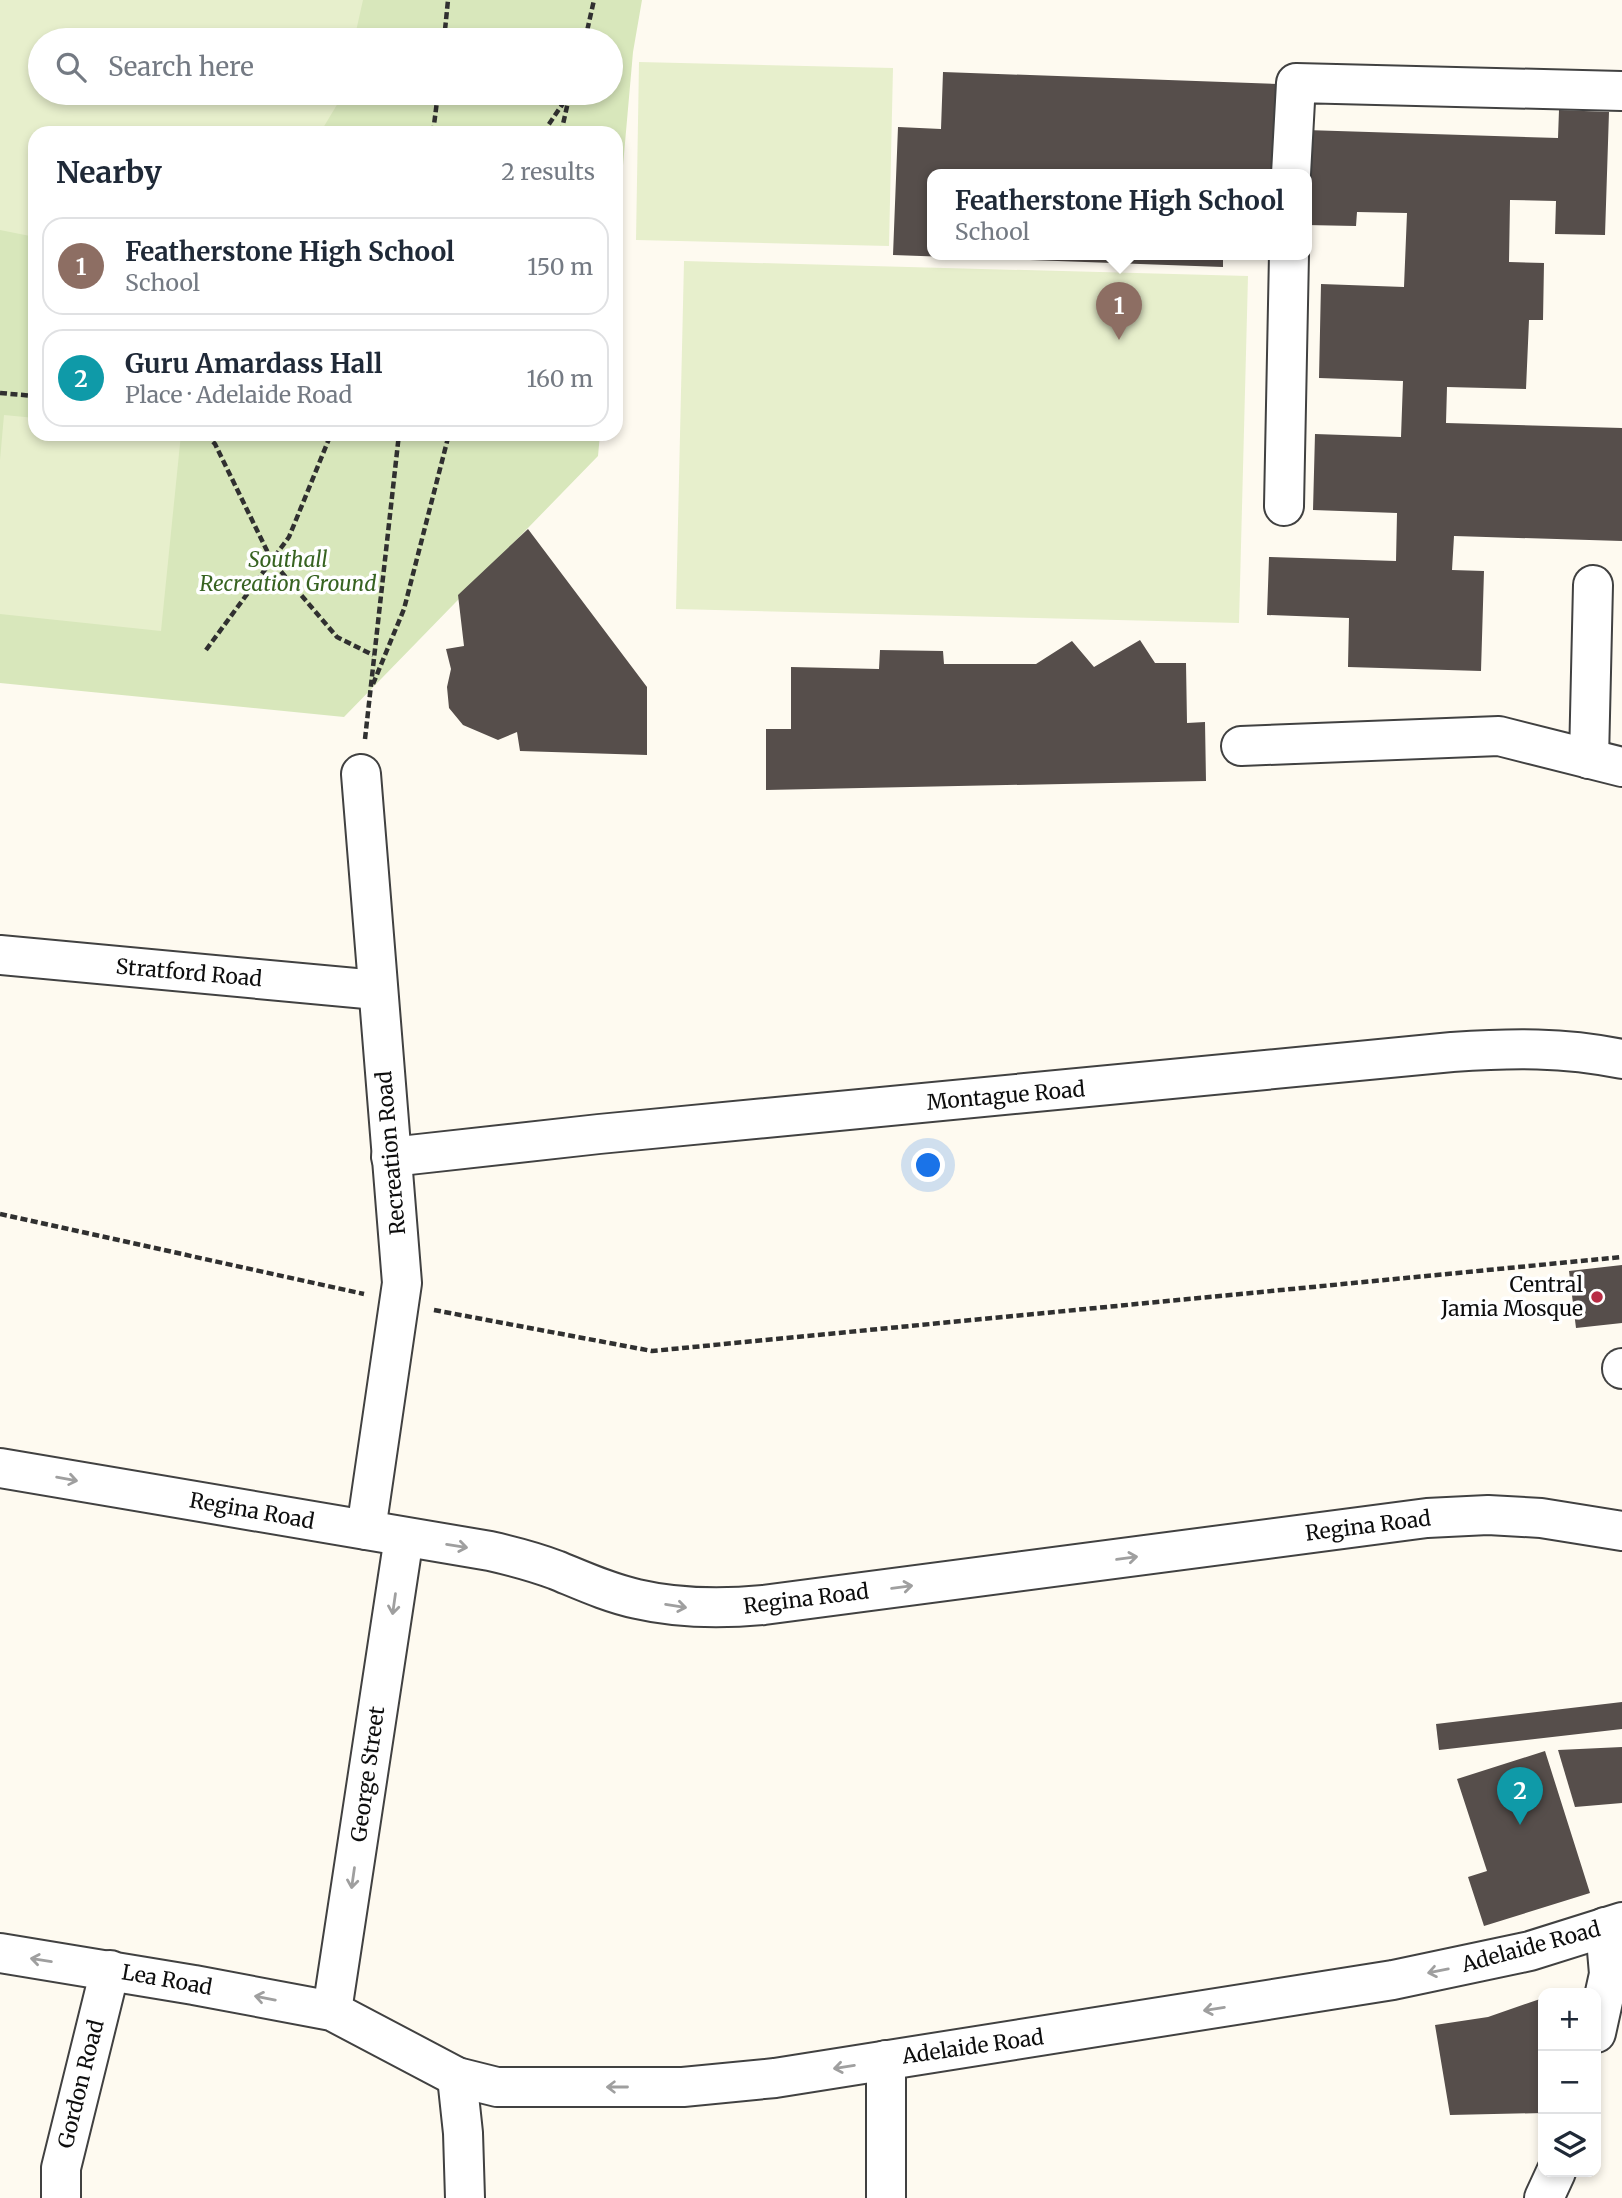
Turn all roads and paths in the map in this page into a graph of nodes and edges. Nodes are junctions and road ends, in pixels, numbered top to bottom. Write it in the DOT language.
graph roads {
  1 [pos="448,0"];
  2 [pos="594,0"];
  3 [pos="445,28"];
  4 [pos="588,28"];
  5 [pos="1622,91"];
  6 [pos="436,105"];
  7 [pos="563,105"];
  8 [pos="568,105"];
  9 [pos="434,126"];
  10 [pos="548,126"];
  11 [pos="563,126"];
  12 [pos="1291,169"];
  13 [pos="1289,260"];
  14 [pos="0,393"];
  15 [pos="28,395"];
  16 [pos="212,441"];
  17 [pos="328,441"];
  18 [pos="397,441"];
  19 [pos="447,441"];
  20 [pos="1284,506"];
  21 [pos="272,561"];
  22 [pos="1593,585"];
  23 [pos="206,650"];
  24 [pos="373,655"];
  25 [pos="370,691"];
  26 [pos="1241,746"];
  27 [pos="1606,763"];
  28 [pos="361,774"];
  29 [pos="0,955"];
  30 [pos="377,990"];
  31 [pos="1622,1059"];
  32 [pos="391,1157"];
  33 [pos="0,1214"];
  34 [pos="1622,1257"];
  35 [pos="401,1302"];
  36 [pos="0,1468"];
  37 [pos="366,1530"];
  38 [pos="1622,1531"];
  39 [pos="404,1537"];
  40 [pos="1614,1925"];
  41 [pos="0,1953"];
  42 [pos="110,1970"];
  43 [pos="1601,2010"];
  44 [pos="332,2011"];
  45 [pos="886,2060"];
  46 [pos="457,2077"];
  47 [pos="1554,2177"];
  48 [pos="61,2198"];
  49 [pos="465,2198"];
  50 [pos="886,2198"];
  51 [pos="1544,2198"];
  1 -- 3 [label="path"];
  2 -- 4 [label="path"];
  5 -- 12 [label="street"];
  6 -- 9 [label="path"];
  7 -- 10 [label="path"];
  8 -- 11 [label="path"];
  13 -- 20 [label="street"];
  14 -- 15 [label="path"];
  16 -- 21 [label="path"];
  17 -- 21 [label="path"];
  18 -- 24 [label="path"];
  19 -- 25 [label="path"];
  21 -- 23 [label="path"];
  21 -- 24 [label="path"];
  22 -- 27 [label="street"];
  24 -- 25 [label="path"];
  25 -- 28 [label="path"];
  26 -- 27 [label="street"];
  28 -- 30 [label="street, Recreation Road"];
  29 -- 30 [label="street, Stratford Road"];
  30 -- 32 [label="street, Recreation Road"];
  31 -- 32 [label="street, Montague Road"];
  32 -- 35 [label="street, Recreation Road"];
  33 -- 35 [label="path"];
  34 -- 35 [label="path"];
  35 -- 37 [label="street, Recreation Road"];
  36 -- 37 [label="street, Regina Road, one-way"];
  37 -- 39 [label="street, Regina Road"];
  39 -- 38 [label="street, Regina Road, one-way"];
  39 -- 44 [label="street, George Street, one-way"];
  40 -- 43 [label="street"];
  40 -- 45 [label="street, Adelaide Road, one-way"];
  42 -- 41 [label="street, Lea Road, one-way"];
  44 -- 42 [label="street, Lea Road, one-way"];
  42 -- 48 [label="street, Gordon Road"];
  44 -- 46 [label="street, Adelaide Road"];
  45 -- 46 [label="street, Adelaide Road, one-way"];
  45 -- 50 [label="street"];
  46 -- 49 [label="street"];
  47 -- 51 [label="street"];
}
